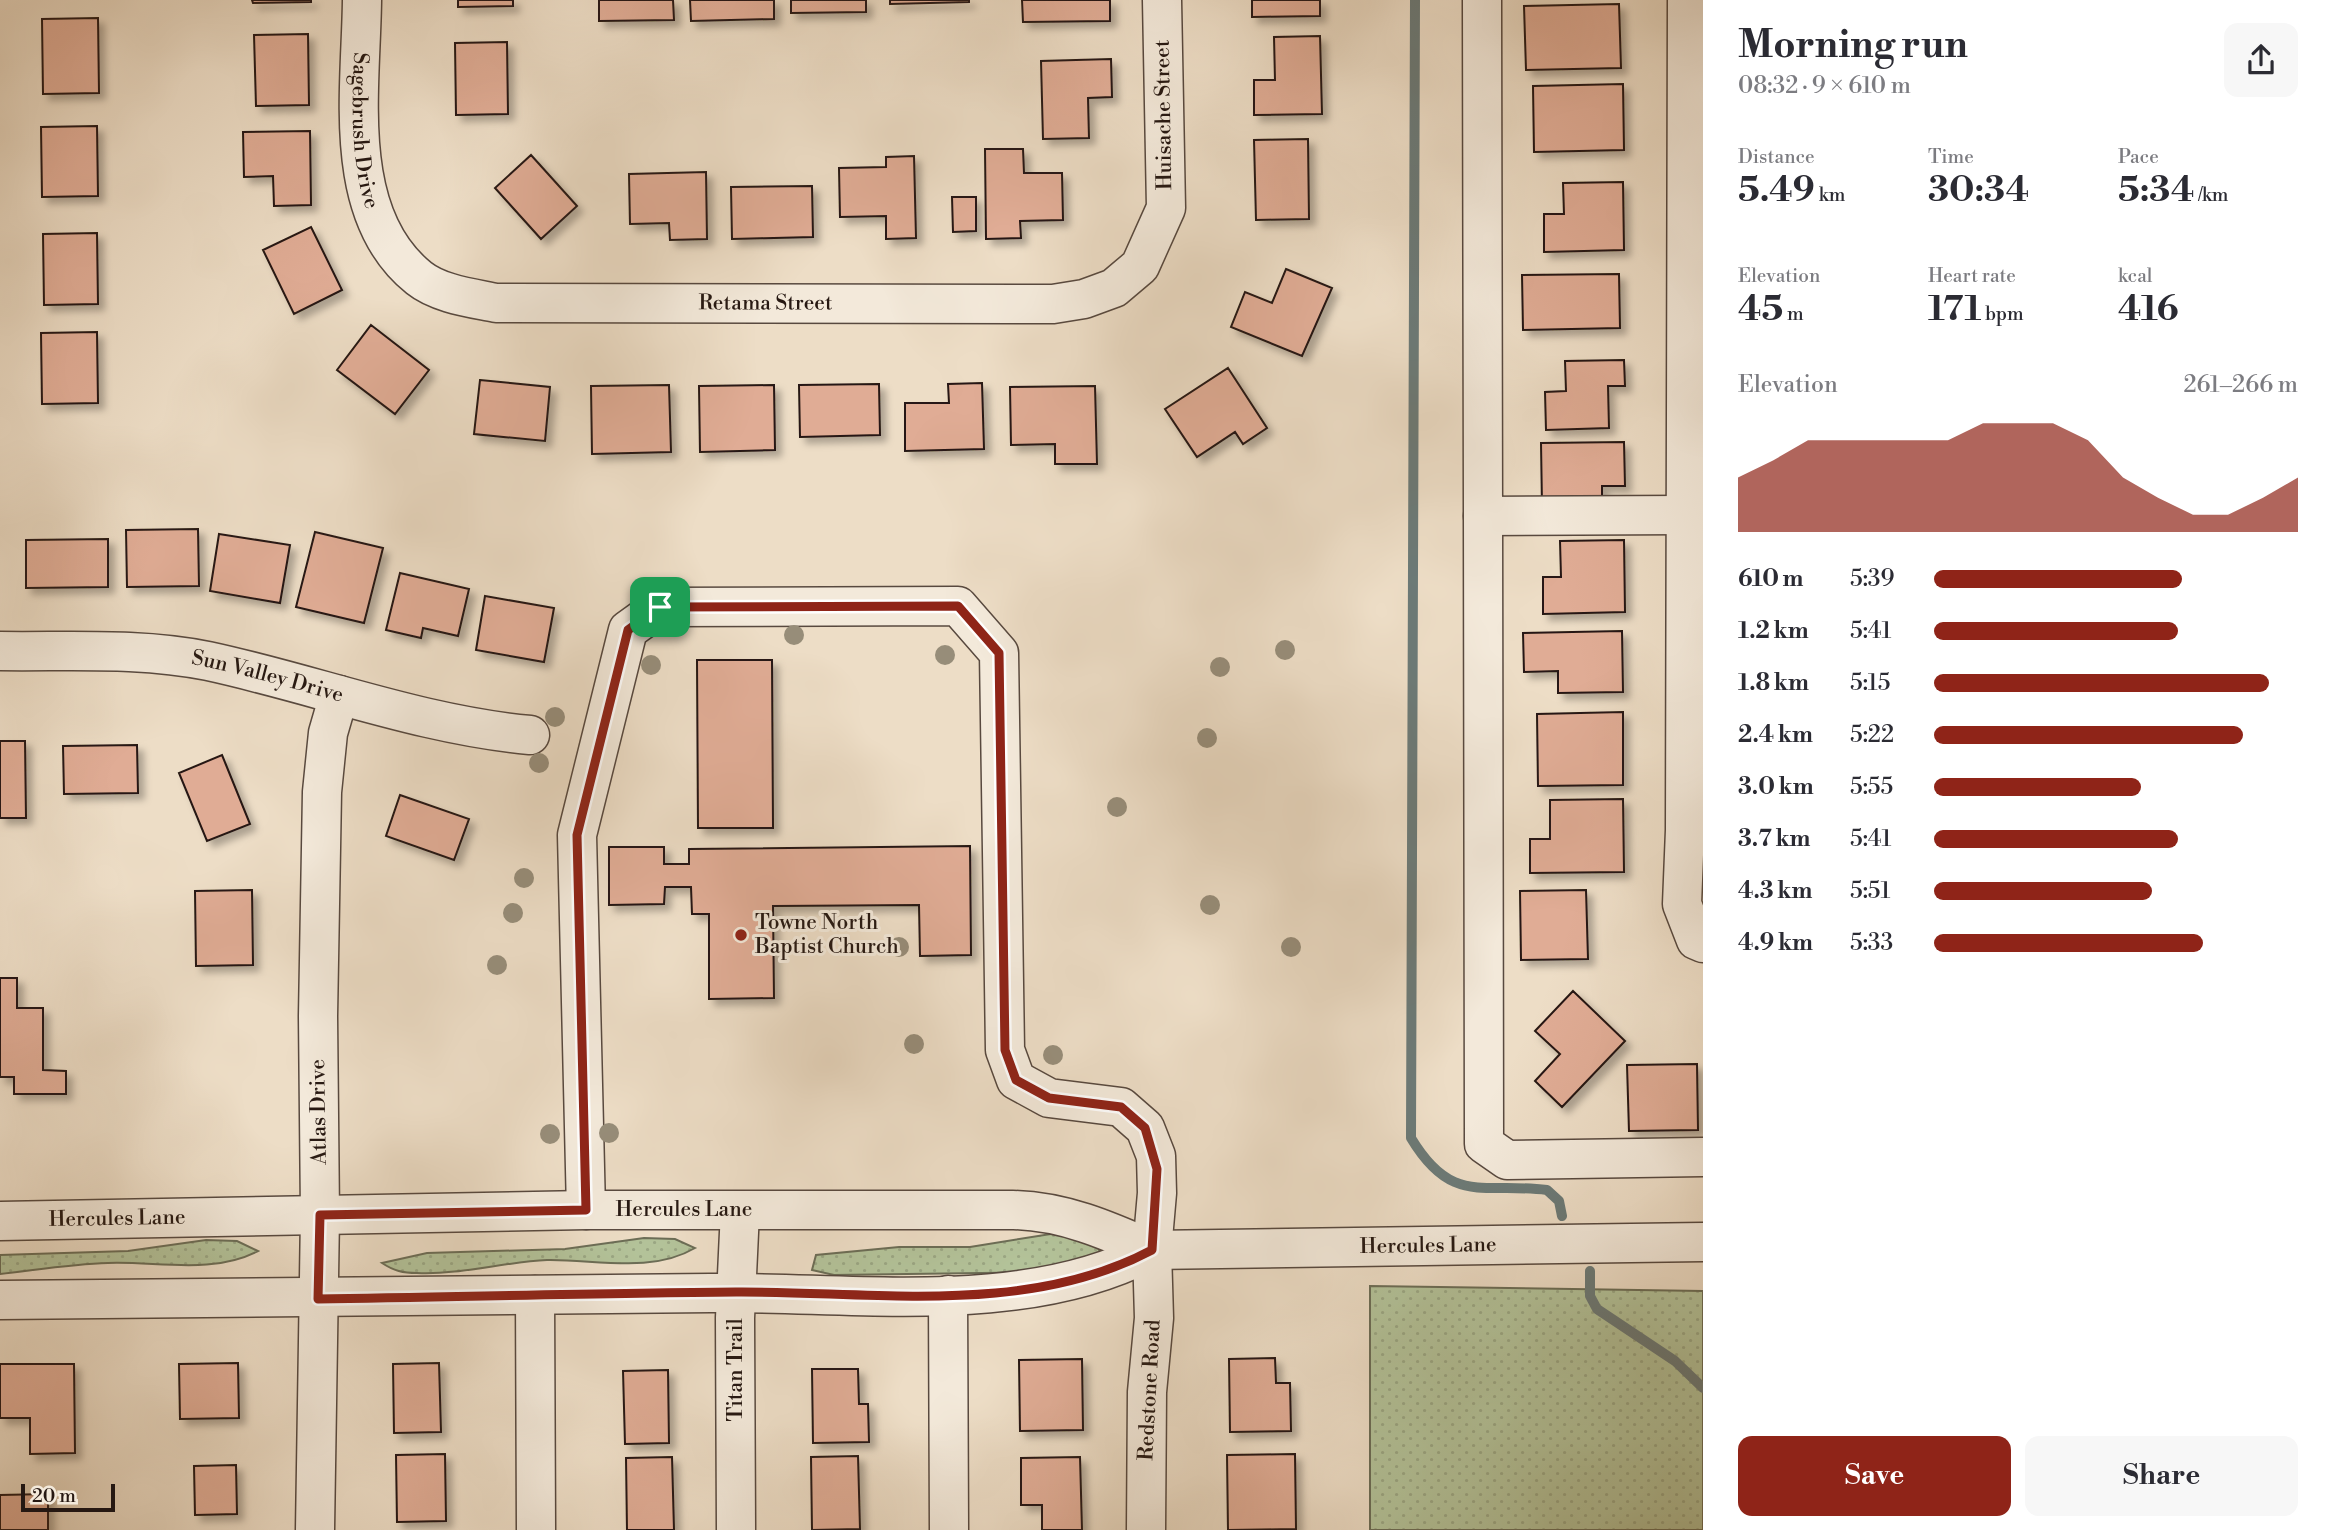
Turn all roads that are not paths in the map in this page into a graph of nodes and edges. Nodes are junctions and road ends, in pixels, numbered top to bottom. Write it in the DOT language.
graph roads {
  1 [pos="362,0"];
  2 [pos="1162,0"];
  3 [pos="1482,0"];
  4 [pos="1687,0"];
  5 [pos="1695,125"];
  6 [pos="397,253"];
  7 [pos="1140,266"];
  8 [pos="1694,327"];
  9 [pos="1483,516"];
  10 [pos="1691,529"];
  11 [pos="0,651"];
  12 [pos="339,695"];
  13 [pos="530,735"];
  14 [pos="1694,746"];
  15 [pos="1699,942"];
  16 [pos="1703,1157"];
  17 [pos="586,1210"];
  18 [pos="740,1211"];
  19 [pos="320,1215"];
  20 [pos="0,1221"];
  21 [pos="1703,1242"];
  22 [pos="1152,1250"];
  23 [pos="738,1292"];
  24 [pos="535,1295"];
  25 [pos="948,1295"];
  26 [pos="318,1299"];
  27 [pos="0,1300"];
  28 [pos="314,1530"];
  29 [pos="536,1530"];
  30 [pos="736,1530"];
  31 [pos="949,1530"];
  32 [pos="1146,1530"];
  1 -- 6 [label="street, Sagebrush Drive"];
  2 -- 7 [label="street, Huisache Street"];
  3 -- 9 [label="street"];
  4 -- 5 [label="street"];
  5 -- 8 [label="street"];
  6 -- 7 [label="street, Retama Street"];
  8 -- 10 [label="street"];
  9 -- 10 [label="street"];
  9 -- 16 [label="street"];
  10 -- 14 [label="street"];
  11 -- 12 [label="street, Sun Valley Drive"];
  12 -- 13 [label="street, Sun Valley Drive"];
  12 -- 19 [label="street, Atlas Drive"];
  14 -- 15 [label="street"];
  17 -- 18 [label="street, Hercules Lane"];
  17 -- 19 [label="street, Hercules Lane"];
  17 -- 22 [label="street, Redstone Road"];
  18 -- 22 [label="street, Hercules Lane"];
  18 -- 23 [label="street, Titan Trail"];
  19 -- 20 [label="street, Hercules Lane"];
  19 -- 26 [label="street, Atlas Drive"];
  21 -- 22 [label="street, Hercules Lane"];
  22 -- 25 [label="street, Hercules Lane"];
  22 -- 32 [label="street, Redstone Road"];
  23 -- 24 [label="street, Hercules Lane"];
  23 -- 25 [label="street, Hercules Lane"];
  23 -- 30 [label="street, Titan Trail"];
  24 -- 26 [label="street, Hercules Lane"];
  24 -- 29 [label="street"];
  25 -- 31 [label="street"];
  26 -- 27 [label="street, Hercules Lane"];
  26 -- 28 [label="street, Atlas Drive"];
}
